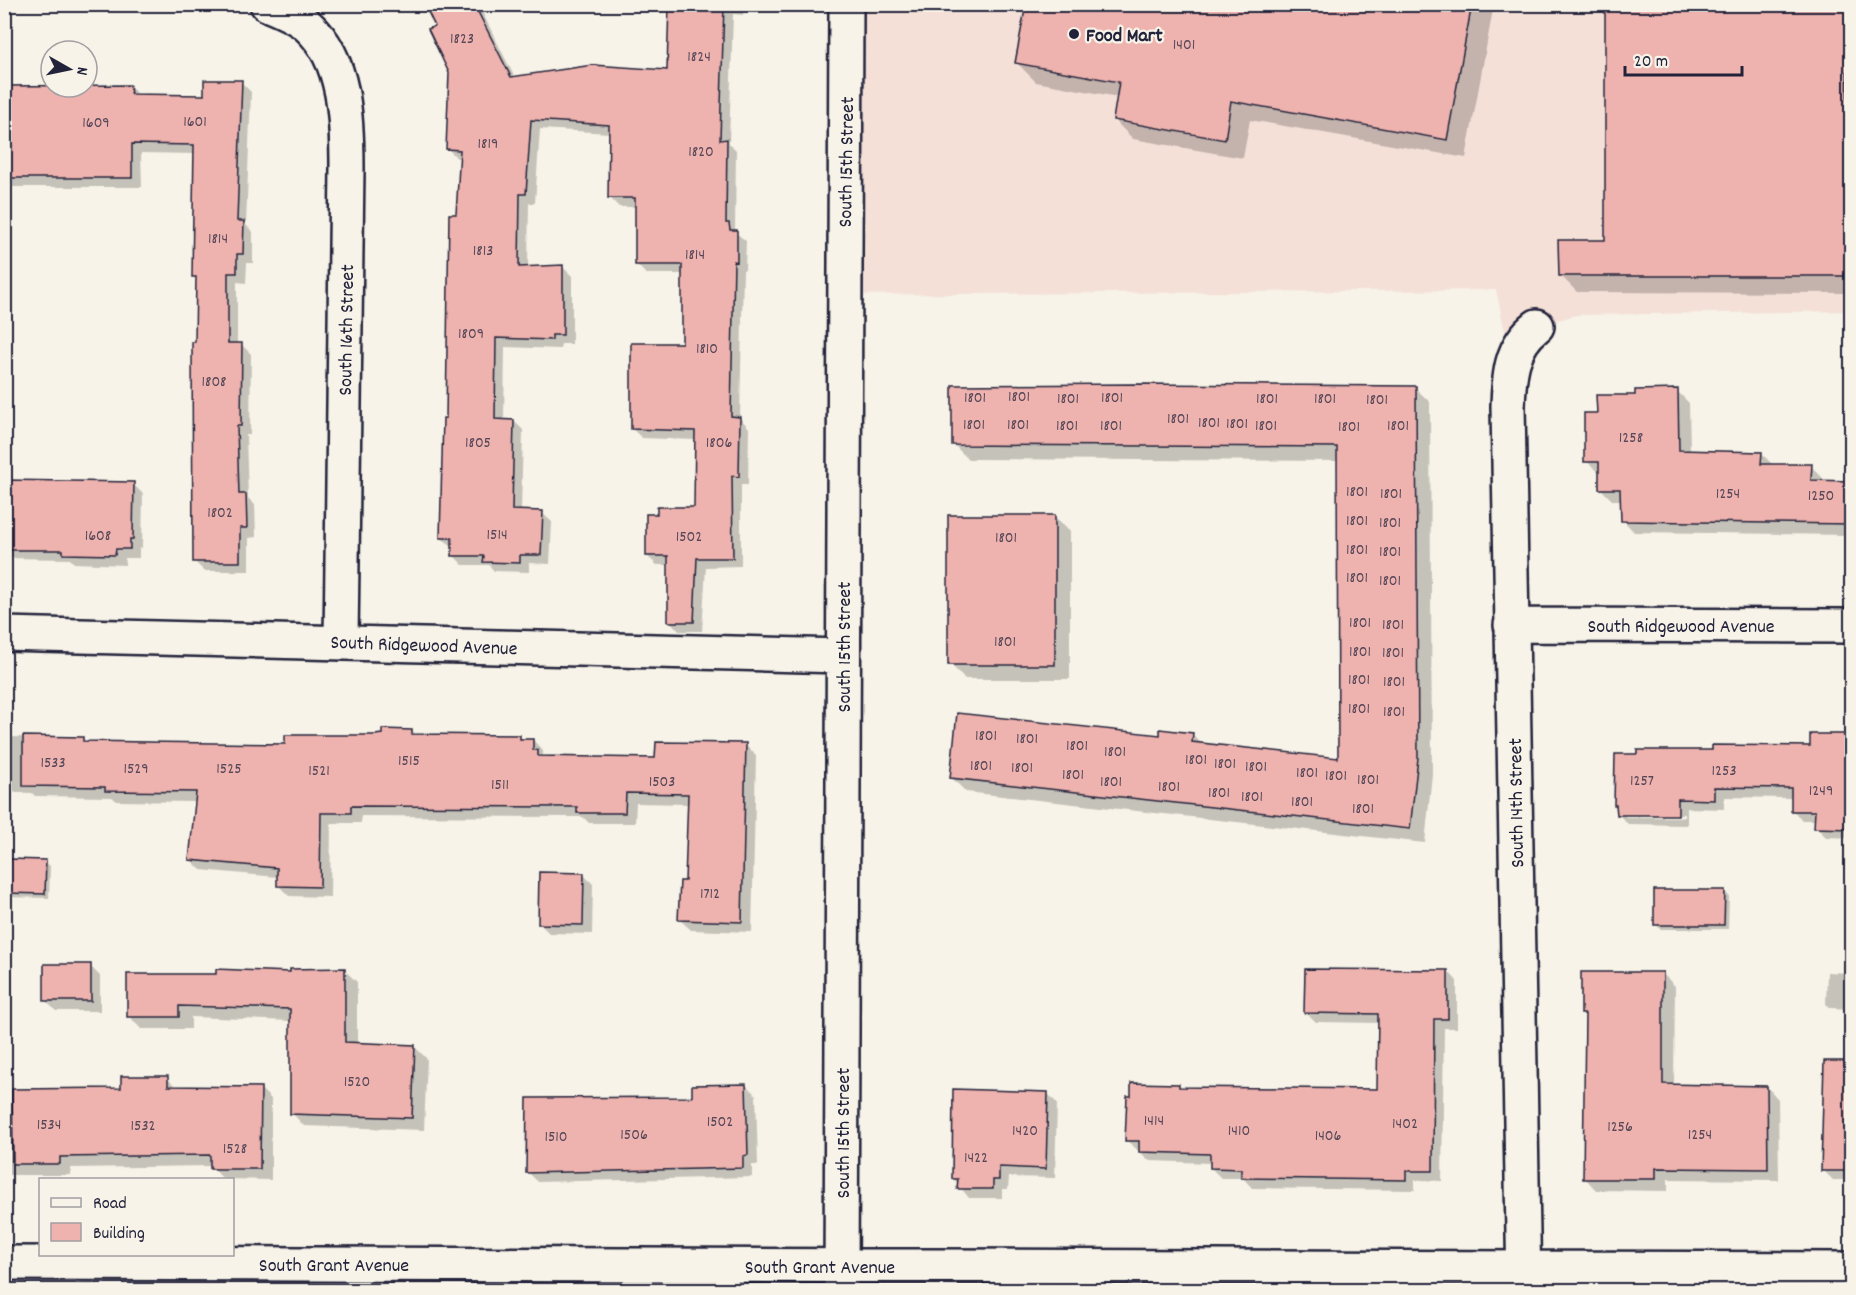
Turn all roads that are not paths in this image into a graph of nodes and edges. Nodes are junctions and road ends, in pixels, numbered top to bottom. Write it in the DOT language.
graph roads {
  1 [pos="267,4"];
  2 [pos="846,4"];
  3 [pos="1537,326"];
  4 [pos="1511,625"];
  5 [pos="1851,626"];
  6 [pos="4,634"];
  7 [pos="341,641"];
  8 [pos="843,656"];
  9 [pos="4,1263"];
  10 [pos="1851,1269"];
  11 [pos="162,1277"];
  12 [pos="841,1278"];
  13 [pos="1524,1279"];
  1 -- 7 [label="street, South 16th Street"];
  2 -- 8 [label="street, South 15th Street"];
  3 -- 4 [label="street, South 14th Street"];
  4 -- 5 [label="street, South Ridgewood Avenue"];
  4 -- 13 [label="street, South 14th Street"];
  6 -- 7 [label="street, South Ridgewood Avenue"];
  7 -- 8 [label="street, South Ridgewood Avenue"];
  8 -- 12 [label="street, South 15th Street"];
  9 -- 11 [label="street, South Grant Avenue"];
  10 -- 13 [label="street, South Grant Avenue"];
  11 -- 12 [label="street, South Grant Avenue"];
  12 -- 13 [label="street, South Grant Avenue"];
}
